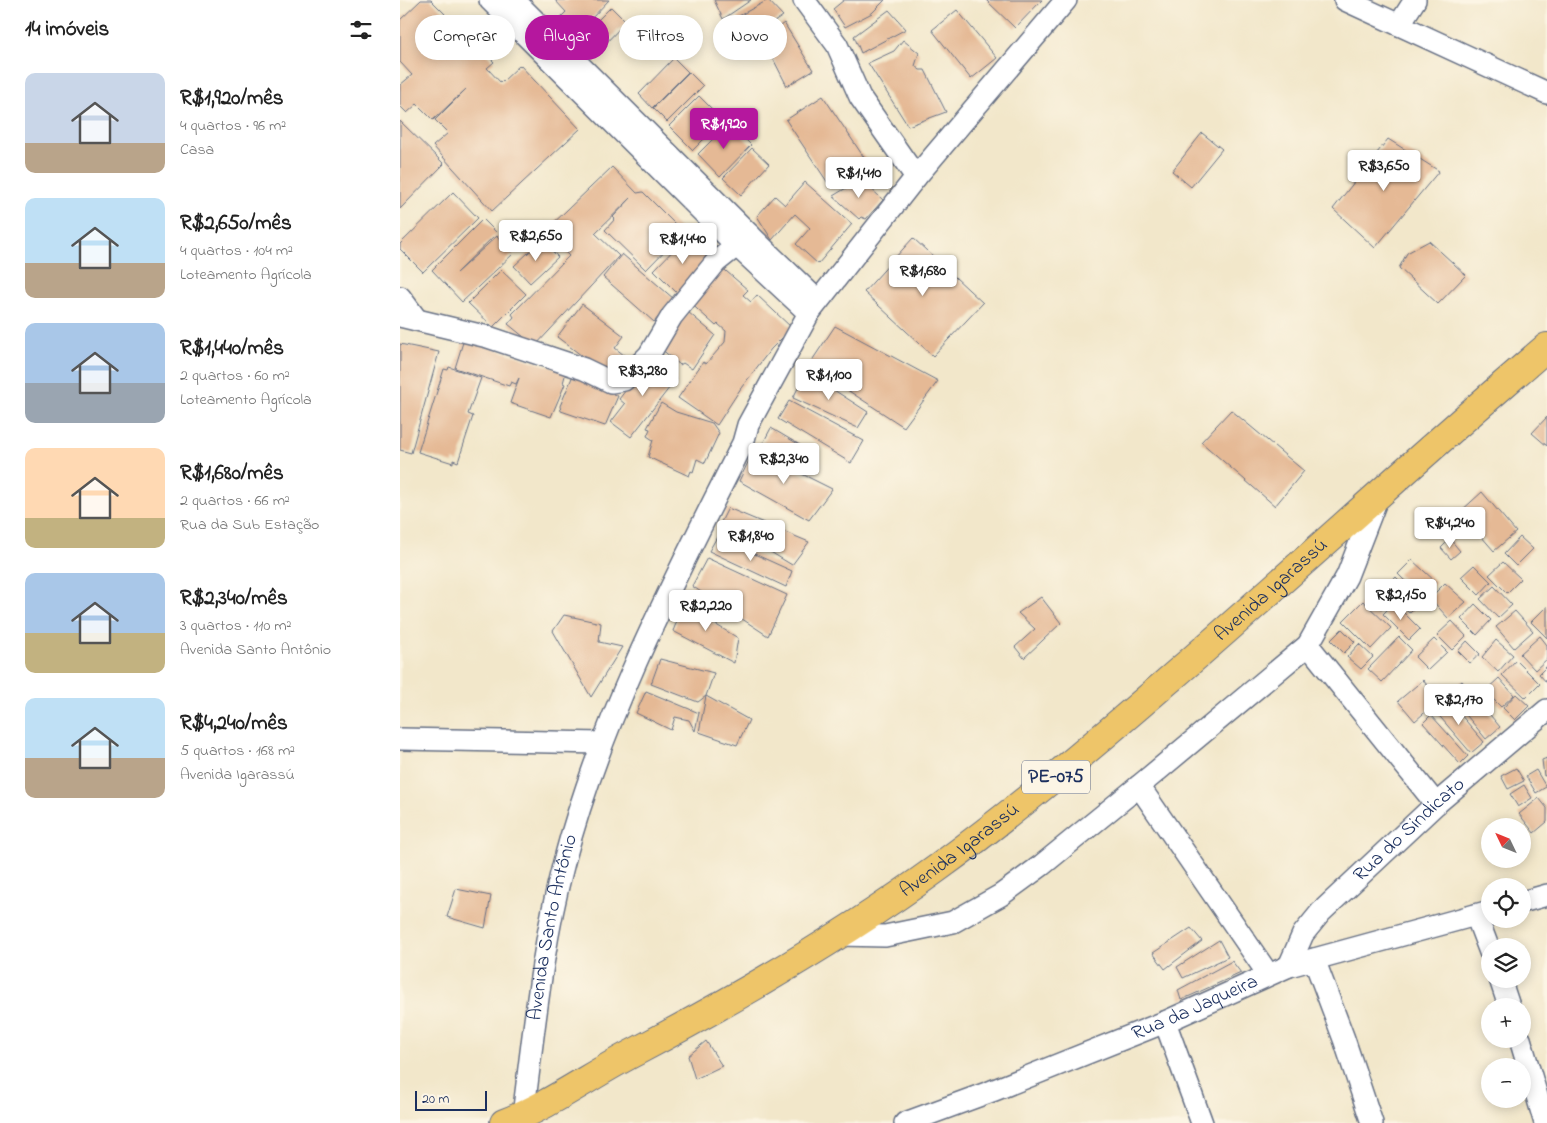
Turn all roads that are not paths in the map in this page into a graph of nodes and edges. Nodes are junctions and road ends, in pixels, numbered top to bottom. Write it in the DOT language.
graph roads {
  1 [pos="490,0"];
  2 [pos="514,0"];
  3 [pos="804,0"];
  4 [pos="1066,0"];
  5 [pos="1345,0"];
  6 [pos="1415,0"];
  7 [pos="525,18"];
  8 [pos="525,25"];
  9 [pos="1400,25"];
  10 [pos="562,60"];
  11 [pos="1547,93"];
  12 [pos="916,177"];
  13 [pos="743,240"];
  14 [pos="400,297"];
  15 [pos="814,307"];
  16 [pos="408,318"];
  17 [pos="1547,347"];
  18 [pos="1378,496"];
  19 [pos="1308,645"];
  20 [pos="1547,710"];
  21 [pos="400,739"];
  22 [pos="601,743"];
  23 [pos="1139,786"];
  24 [pos="1436,804"];
  25 [pos="1547,895"];
  26 [pos="1531,899"];
  27 [pos="1481,914"];
  28 [pos="839,935"];
  29 [pos="1314,959"];
  30 [pos="1289,966"];
  31 [pos="1268,974"];
  32 [pos="1165,1022"];
  33 [pos="1523,1048"];
  34 [pos="514,1119"];
  35 [pos="905,1123"];
  36 [pos="1202,1123"];
  37 [pos="1372,1123"];
  38 [pos="1545,1123"];
  1 -- 8 [label="street"];
  2 -- 7 [label="street"];
  3 -- 12 [label="street"];
  4 -- 12 [label="street, Avenida Santo Antônio"];
  5 -- 9 [label="street"];
  6 -- 9 [label="street"];
  9 -- 11 [label="street"];
  10 -- 13 [label="street"];
  12 -- 15 [label="street, Avenida Santo Antônio"];
  13 -- 15 [label="street"];
  13 -- 16 [label="street"];
  14 -- 16 [label="street"];
  15 -- 22 [label="street, Avenida Santo Antônio"];
  17 -- 18 [label="main road, Avenida Igarassú / PE-075"];
  18 -- 19 [label="street"];
  18 -- 28 [label="main road, Avenida Igarassú / PE-075"];
  19 -- 23 [label="street"];
  19 -- 24 [label="street"];
  20 -- 24 [label="street, Rua do Sindicato"];
  21 -- 22 [label="street"];
  22 -- 34 [label="street, Avenida Santo Antônio"];
  23 -- 28 [label="street"];
  23 -- 31 [label="street"];
  24 -- 30 [label="street, Rua do Sindicato"];
  25 -- 26 [label="street"];
  27 -- 29 [label="street, Rua da Jaqueira"];
  28 -- 34 [label="main road, Avenida Igarassú / PE-075"];
  29 -- 30 [label="street, Rua da Jaqueira"];
  29 -- 37 [label="street"];
  30 -- 31 [label="street, Rua da Jaqueira"];
  31 -- 32 [label="street, Rua da Jaqueira"];
  32 -- 35 [label="street, Rua da Jaqueira"];
  32 -- 36 [label="street"];
  33 -- 38 [label="street"];
}
